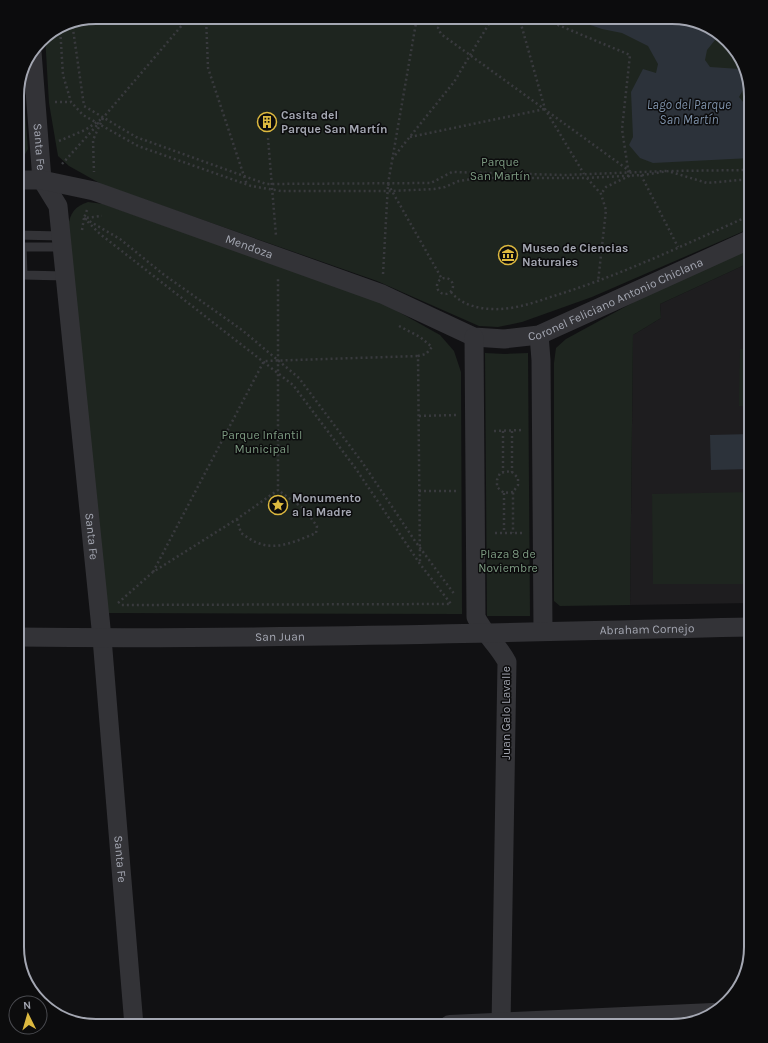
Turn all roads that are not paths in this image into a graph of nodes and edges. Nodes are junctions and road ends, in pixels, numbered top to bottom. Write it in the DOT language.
graph roads {
  1 [pos="33,61"];
  2 [pos="24,180"];
  3 [pos="45,180"];
  4 [pos="24,236"];
  5 [pos="744,241"];
  6 [pos="61,242"];
  7 [pos="24,247"];
  8 [pos="24,275"];
  9 [pos="65,276"];
  10 [pos="539,335"];
  11 [pos="474,337"];
  12 [pos="744,627"];
  13 [pos="543,631"];
  14 [pos="486,633"];
  15 [pos="24,637"];
  16 [pos="102,638"];
  17 [pos="696,1015"];
  18 [pos="133,1019"];
  19 [pos="501,1019"];
  20 [pos="607,1019"];
  1 -- 3 [label="street, Santa Fe"];
  2 -- 3 [label="street, Mendoza"];
  3 -- 6 [label="street, Santa Fe"];
  3 -- 11 [label="street, Mendoza"];
  4 -- 6 [label="lane"];
  5 -- 10 [label="street, Coronel Feliciano Antonio Chiclana"];
  6 -- 7 [label="lane"];
  6 -- 9 [label="street, Santa Fe"];
  8 -- 9 [label="lane"];
  9 -- 16 [label="street, Santa Fe"];
  10 -- 11 [label="street, Coronel Feliciano Antonio Chiclana"];
  10 -- 13 [label="street"];
  11 -- 14 [label="street, Juan Galo Lavalle"];
  12 -- 13 [label="street, Abraham Cornejo"];
  13 -- 14 [label="street, San Juan"];
  14 -- 16 [label="street, San Juan"];
  14 -- 19 [label="street, Juan Galo Lavalle"];
  15 -- 16 [label="street, San Juan"];
  16 -- 18 [label="street, Santa Fe"];
  17 -- 20 [label="street"];
}
